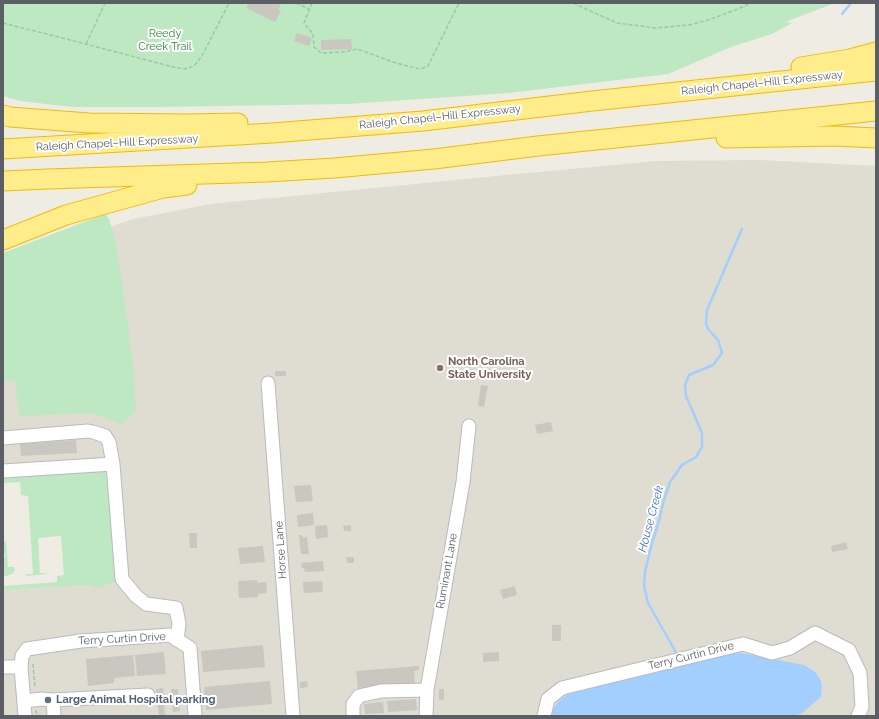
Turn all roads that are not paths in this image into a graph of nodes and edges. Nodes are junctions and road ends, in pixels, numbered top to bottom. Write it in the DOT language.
graph roads {
  1 [pos="876,52"];
  2 [pos="876,71"];
  3 [pos="592,101"];
  4 [pos="876,111"];
  5 [pos="3,115"];
  6 [pos="423,120"];
  7 [pos="629,138"];
  8 [pos="876,138"];
  9 [pos="3,149"];
  10 [pos="268,172"];
  11 [pos="3,181"];
  12 [pos="3,240"];
  13 [pos="268,383"];
  14 [pos="470,426"];
  15 [pos="3,438"];
  16 [pos="113,464"];
  17 [pos="3,471"];
  18 [pos="177,640"];
  19 [pos="3,667"];
  20 [pos="21,667"];
  21 [pos="427,690"];
  22 [pos="148,695"];
  23 [pos="24,700"];
  24 [pos="53,700"];
  25 [pos="25,716"];
  26 [pos="54,716"];
  27 [pos="195,716"];
  28 [pos="293,716"];
  29 [pos="354,716"];
  30 [pos="426,716"];
  31 [pos="544,716"];
  32 [pos="858,716"];
  1 -- 3 [label="highway"];
  2 -- 3 [label="highway, Raleigh Chapel–Hill Expressway"];
  3 -- 6 [label="highway, Raleigh Chapel–Hill Expressway"];
  4 -- 7 [label="highway"];
  5 -- 6 [label="highway"];
  6 -- 9 [label="highway, Raleigh Chapel–Hill Expressway"];
  7 -- 8 [label="highway"];
  7 -- 10 [label="highway"];
  10 -- 11 [label="highway"];
  10 -- 12 [label="highway"];
  13 -- 28 [label="street, Horse Lane"];
  14 -- 21 [label="street, Ruminant Lane"];
  15 -- 16 [label="street"];
  16 -- 17 [label="street"];
  16 -- 18 [label="street"];
  18 -- 20 [label="street, Terry Curtin Drive"];
  18 -- 27 [label="street, Terry Curtin Drive"];
  19 -- 20 [label="street"];
  20 -- 23 [label="street"];
  21 -- 29 [label="street"];
  21 -- 30 [label="street, Ruminant Lane"];
  22 -- 24 [label="street"];
  23 -- 24 [label="street"];
  23 -- 25 [label="street"];
  24 -- 26 [label="street"];
  31 -- 32 [label="street, Terry Curtin Drive"];
}
